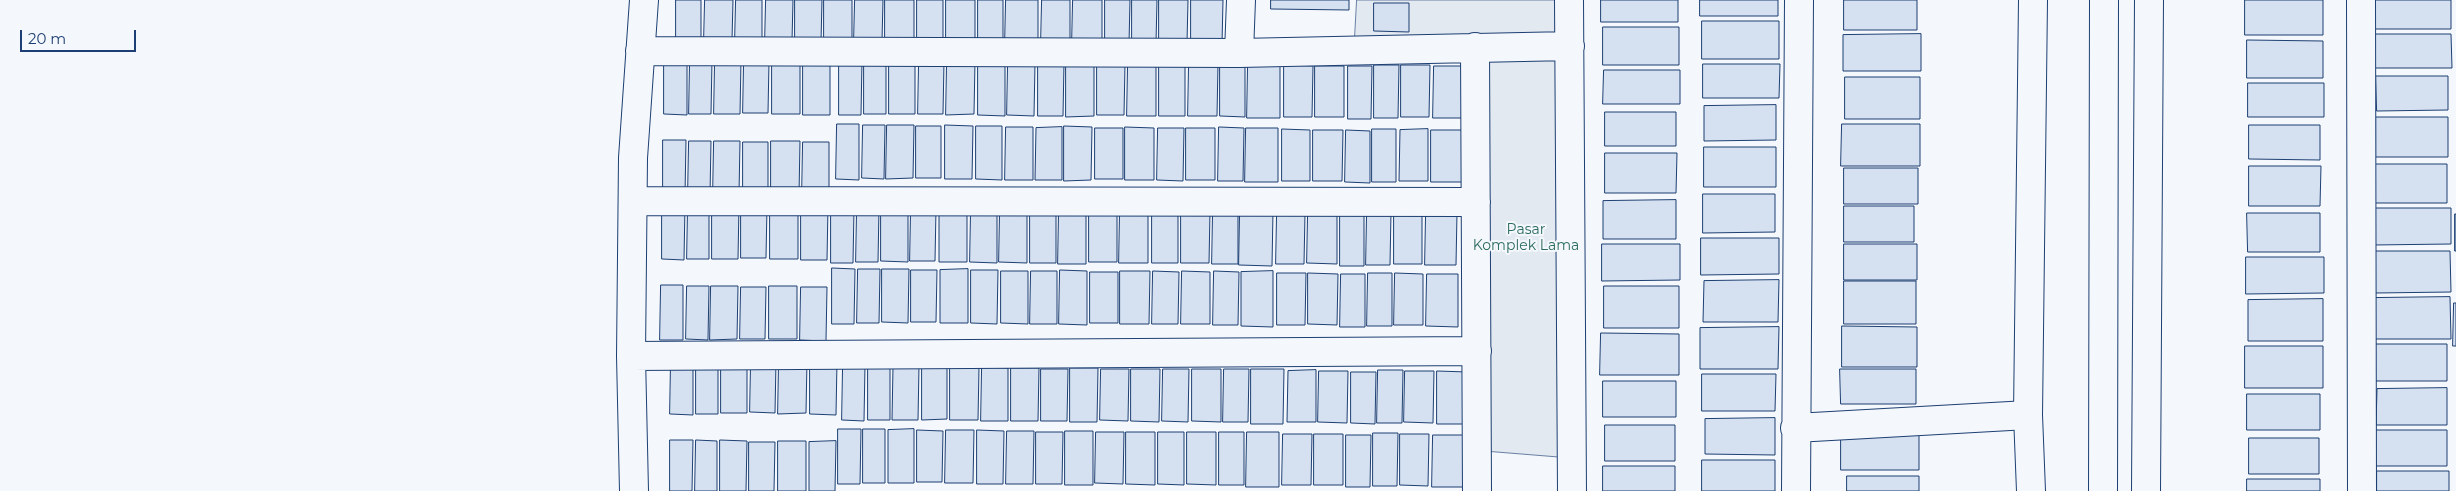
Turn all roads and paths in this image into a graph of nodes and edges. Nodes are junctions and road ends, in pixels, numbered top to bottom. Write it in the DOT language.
graph roads {
  1 [pos="644,0"];
  2 [pos="1241,0"];
  3 [pos="1570,0"];
  4 [pos="1799,0"];
  5 [pos="2033,0"];
  6 [pos="2104,0"];
  7 [pos="2149,0"];
  8 [pos="2361,0"];
  9 [pos="1570,46"];
  10 [pos="1475,47"];
  11 [pos="640,51"];
  12 [pos="1239,53"];
  13 [pos="634,201"];
  14 [pos="1476,202"];
  15 [pos="1477,351"];
  16 [pos="631,356"];
  17 [pos="2028,415"];
  18 [pos="1795,428"];
  19 [pos="634,491"];
  20 [pos="1478,491"];
  21 [pos="1572,491"];
  22 [pos="1796,491"];
  23 [pos="2031,491"];
  24 [pos="2103,491"];
  25 [pos="2146,491"];
  26 [pos="2362,491"];
  1 -- 11 [label="street"];
  2 -- 12 [label="street"];
  3 -- 9 [label="street"];
  4 -- 18 [label="street"];
  5 -- 17 [label="street"];
  6 -- 24 [label="street"];
  7 -- 25 [label="street"];
  8 -- 26 [label="street"];
  9 -- 10 [label="street"];
  9 -- 21 [label="street"];
  10 -- 12 [label="street"];
  10 -- 14 [label="street"];
  11 -- 12 [label="street"];
  11 -- 13 [label="street"];
  13 -- 14 [label="street"];
  13 -- 16 [label="street"];
  14 -- 15 [label="street"];
  15 -- 16 [label="street"];
  15 -- 20 [label="street"];
  16 -- 19 [label="street"];
  17 -- 18 [label="street"];
  17 -- 23 [label="street"];
  18 -- 22 [label="street"];
}
